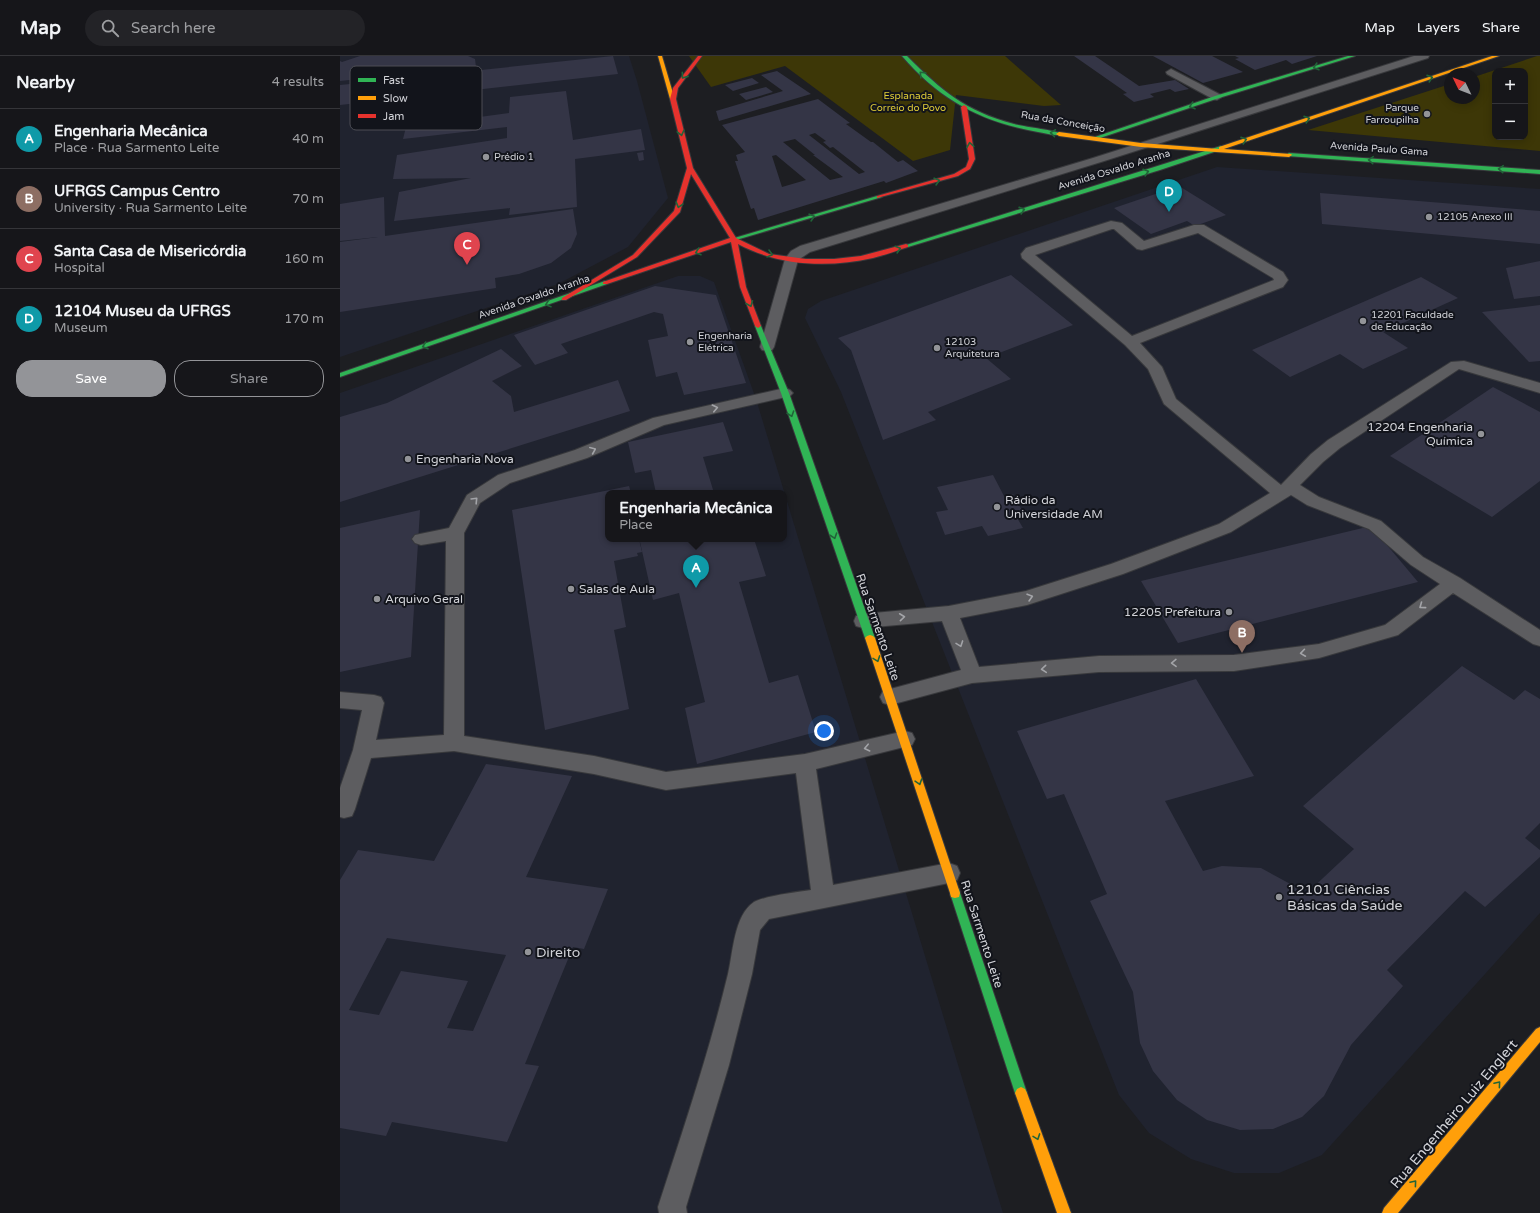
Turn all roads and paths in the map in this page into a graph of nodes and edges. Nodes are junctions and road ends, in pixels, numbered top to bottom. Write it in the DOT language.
graph roads {
  1 [pos="660,56"];
  2 [pos="700,56"];
  3 [pos="904,56"];
  4 [pos="1353,56"];
  5 [pos="1424,56"];
  6 [pos="1496,56"];
  7 [pos="1171,72"];
  8 [pos="1217,98"];
  9 [pos="673,99"];
  10 [pos="964,107"];
  11 [pos="1270,131"];
  12 [pos="1279,137"];
  13 [pos="1091,139"];
  14 [pos="1141,145"];
  15 [pos="1297,146"];
  16 [pos="1217,149"];
  17 [pos="1338,157"];
  18 [pos="690,168"];
  19 [pos="1540,172"];
  20 [pos="734,239"];
  21 [pos="792,259"];
  22 [pos="564,299"];
  23 [pos="1130,342"];
  24 [pos="767,347"];
  25 [pos="340,375"];
  26 [pos="1540,388"];
  27 [pos="785,393"];
  28 [pos="1286,490"];
  29 [pos="455,533"];
  30 [pos="421,540"];
  31 [pos="1454,583"];
  32 [pos="949,613"];
  33 [pos="863,621"];
  34 [pos="1540,639"];
  35 [pos="972,675"];
  36 [pos="890,697"];
  37 [pos="340,700"];
  38 [pos="905,739"];
  39 [pos="454,743"];
  40 [pos="363,750"];
  41 [pos="805,763"];
  42 [pos="344,809"];
  43 [pos="949,873"];
  44 [pos="823,897"];
  45 [pos="1540,1034"];
  46 [pos="673,1213"];
  47 [pos="1064,1213"];
  48 [pos="1389,1213"];
  1 -- 9 [label="main road, Rua Sarmento Leite"];
  2 -- 9 [label="main road, one-way"];
  10 -- 3 [label="main road, Rua da Conceição, one-way"];
  4 -- 8 [label="main road, one-way"];
  5 -- 14 [label="lane"];
  11 -- 6 [label="main road, Avenida Osvaldo Aranha, one-way"];
  7 -- 8 [label="lane"];
  8 -- 13 [label="main road, one-way"];
  9 -- 18 [label="main road, Rua Sarmento Leite, one-way"];
  13 -- 10 [label="main road, Rua da Conceição, one-way"];
  20 -- 10 [label="main road, Avenida Osvaldo Aranha, one-way"];
  11 -- 12 [label="main road"];
  16 -- 11 [label="main road, Avenida Osvaldo Aranha, one-way"];
  13 -- 14 [label="main road, Rua da Conceição"];
  14 -- 16 [label="main road, Rua da Conceição"];
  14 -- 21 [label="lane"];
  15 -- 17 [label="main road"];
  16 -- 17 [label="main road, Avenida Paulo Gama"];
  21 -- 16 [label="main road, Avenida Osvaldo Aranha, one-way"];
  19 -- 17 [label="main road, Avenida Paulo Gama, one-way"];
  18 -- 20 [label="main road, Rua Sarmento Leite"];
  18 -- 22 [label="main road, one-way"];
  20 -- 21 [label="main road, Avenida Osvaldo Aranha, one-way"];
  20 -- 22 [label="main road, Avenida Osvaldo Aranha, one-way"];
  20 -- 24 [label="main road, Rua Sarmento Leite, one-way"];
  21 -- 24 [label="lane"];
  22 -- 25 [label="main road, Avenida Osvaldo Aranha, one-way"];
  23 -- 23 [label="lane"];
  23 -- 28 [label="lane"];
  24 -- 27 [label="main road, Rua Sarmento Leite"];
  26 -- 28 [label="lane"];
  29 -- 27 [label="lane, one-way"];
  27 -- 33 [label="main road, Rua Sarmento Leite, one-way"];
  28 -- 31 [label="lane"];
  32 -- 28 [label="lane, one-way"];
  29 -- 30 [label="lane"];
  29 -- 39 [label="lane"];
  31 -- 34 [label="lane"];
  31 -- 35 [label="lane, one-way"];
  33 -- 32 [label="lane, one-way"];
  32 -- 35 [label="lane, one-way"];
  33 -- 36 [label="main road, Rua Sarmento Leite, one-way"];
  35 -- 36 [label="lane"];
  36 -- 38 [label="main road, Rua Sarmento Leite"];
  37 -- 40 [label="lane"];
  38 -- 41 [label="lane, one-way"];
  38 -- 43 [label="main road, Rua Sarmento Leite, one-way"];
  39 -- 40 [label="lane"];
  39 -- 41 [label="lane"];
  40 -- 42 [label="lane"];
  41 -- 44 [label="lane"];
  43 -- 44 [label="lane"];
  43 -- 47 [label="main road, Rua Sarmento Leite, one-way"];
  44 -- 46 [label="lane"];
  48 -- 45 [label="main road, Rua Engenheiro Luiz Englert, one-way"];
}
